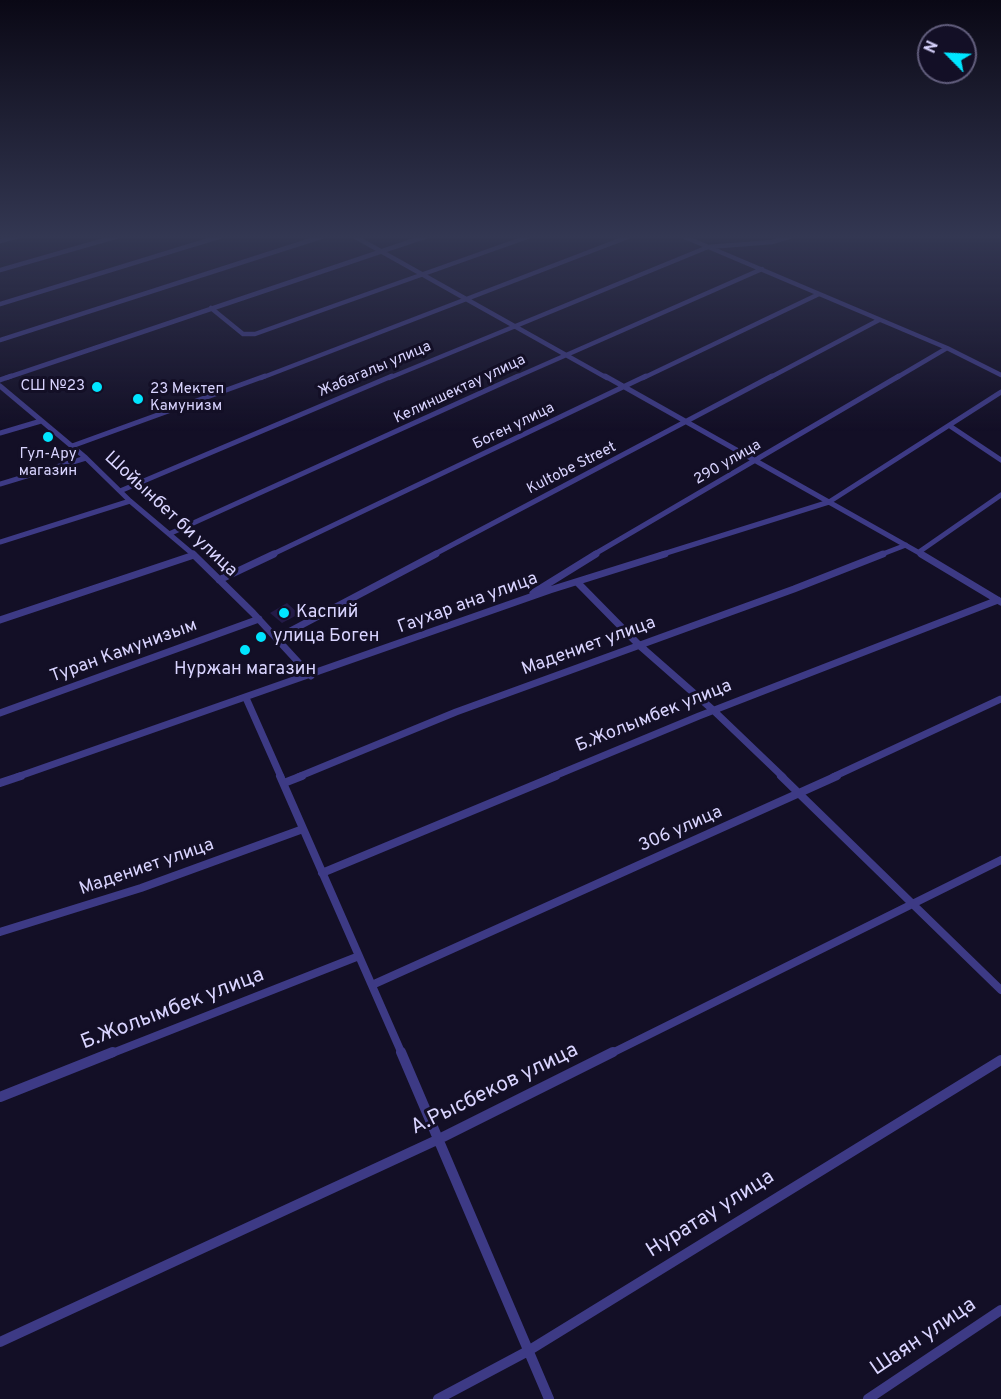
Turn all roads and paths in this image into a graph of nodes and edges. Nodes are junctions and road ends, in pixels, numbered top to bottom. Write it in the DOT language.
graph roads {
  1 [pos="122,300"];
  2 [pos="234,300"];
  3 [pos="347,300"];
  4 [pos="462,300"];
  5 [pos="467,300"];
  6 [pos="576,300"];
  7 [pos="692,300"];
  8 [pos="806,300"];
  9 [pos="834,300"];
  10 [pos="211,308"];
  11 [pos="879,320"];
  12 [pos="513,326"];
  13 [pos="0,339"];
  14 [pos="947,348"];
  15 [pos="566,355"];
  16 [pos="1001,375"];
  17 [pos="0,380"];
  18 [pos="1,388"];
  19 [pos="623,388"];
  20 [pos="1001,393"];
  21 [pos="41,422"];
  22 [pos="684,422"];
  23 [pos="950,426"];
  24 [pos="0,433"];
  25 [pos="937,435"];
  26 [pos="72,446"];
  27 [pos="86,458"];
  28 [pos="1001,460"];
  29 [pos="754,461"];
  30 [pos="0,483"];
  31 [pos="120,491"];
  32 [pos="1001,495"];
  33 [pos="130,501"];
  34 [pos="829,502"];
  35 [pos="169,534"];
  36 [pos="0,542"];
  37 [pos="906,545"];
  38 [pos="919,552"];
  39 [pos="194,555"];
  40 [pos="219,580"];
  41 [pos="577,582"];
  42 [pos="523,600"];
  43 [pos="1000,600"];
  44 [pos="258,619"];
  45 [pos="0,620"];
  46 [pos="277,638"];
  47 [pos="639,645"];
  48 [pos="311,676"];
  49 [pos="246,698"];
  50 [pos="1001,699"];
  51 [pos="712,710"];
  52 [pos="0,713"];
  53 [pos="0,783"];
  54 [pos="284,783"];
  55 [pos="799,794"];
  56 [pos="303,829"];
  57 [pos="1001,860"];
  58 [pos="322,873"];
  59 [pos="913,902"];
  60 [pos="0,932"];
  61 [pos="359,956"];
  62 [pos="372,985"];
  63 [pos="1001,990"];
  64 [pos="1001,1060"];
  65 [pos="0,1097"];
  66 [pos="439,1139"];
  67 [pos="1001,1310"];
  68 [pos="0,1342"];
  69 [pos="528,1351"];
  70 [pos="438,1399"];
  71 [pos="549,1399"];
  72 [pos="868,1399"];
  1 -- 13 [label="street"];
  2 -- 10 [label="street"];
  3 -- 10 [label="street"];
  4 -- 26 [label="street"];
  5 -- 12 [label="street"];
  6 -- 12 [label="street, Жабагалы улица"];
  7 -- 15 [label="street, Келиншектау улица"];
  8 -- 19 [label="street, Боген улица"];
  9 -- 11 [label="street"];
  10 -- 17 [label="street"];
  11 -- 14 [label="street"];
  11 -- 22 [label="street, Kultobe Street"];
  12 -- 15 [label="street"];
  12 -- 31 [label="street, Жабагалы улица"];
  14 -- 16 [label="street"];
  14 -- 29 [label="street, 290 улица"];
  15 -- 19 [label="street"];
  15 -- 35 [label="street, Келиншектау улица"];
  18 -- 21 [label="street, Шойынбет би улица"];
  19 -- 22 [label="street"];
  19 -- 40 [label="street, Боген улица"];
  20 -- 23 [label="street"];
  21 -- 24 [label="street"];
  21 -- 26 [label="street, Шойынбет би улица"];
  22 -- 29 [label="street"];
  22 -- 46 [label="street, Kultobe Street"];
  23 -- 25 [label="street"];
  23 -- 28 [label="street"];
  25 -- 34 [label="street, Гаухар ана улица"];
  26 -- 27 [label="street, Шойынбет би улица"];
  27 -- 30 [label="street"];
  27 -- 31 [label="street, Шойынбет би улица"];
  29 -- 34 [label="street"];
  29 -- 42 [label="street, 290 улица"];
  31 -- 33 [label="street, Шойынбет би улица"];
  32 -- 38 [label="street"];
  33 -- 35 [label="street, Шойынбет би улица"];
  33 -- 36 [label="street"];
  34 -- 37 [label="street"];
  34 -- 41 [label="street, Гаухар ана улица"];
  35 -- 39 [label="street, Шойынбет би улица"];
  37 -- 38 [label="street"];
  37 -- 47 [label="street, Мадениет улица"];
  38 -- 43 [label="street"];
  39 -- 40 [label="street, Шойынбет би улица"];
  39 -- 45 [label="street"];
  40 -- 44 [label="street, Шойынбет би улица"];
  41 -- 42 [label="street, Гаухар ана улица"];
  41 -- 47 [label="street"];
  42 -- 48 [label="street, Гаухар ана улица"];
  43 -- 51 [label="street, Б.Жолымбек улица"];
  44 -- 46 [label="street, Шойынбет би улица"];
  44 -- 52 [label="street, Туран Камунизым"];
  46 -- 48 [label="street, Шойынбет би улица"];
  47 -- 51 [label="street"];
  47 -- 54 [label="street, Мадениет улица"];
  48 -- 49 [label="street, Гаухар ана улица"];
  49 -- 53 [label="street, Гаухар ана улица"];
  49 -- 54 [label="street"];
  50 -- 55 [label="street, 306 улица"];
  51 -- 55 [label="street"];
  51 -- 58 [label="street, Б.Жолымбек улица"];
  54 -- 56 [label="street"];
  55 -- 59 [label="street"];
  55 -- 62 [label="street, 306 улица"];
  56 -- 58 [label="street"];
  56 -- 60 [label="street, Мадениет улица"];
  57 -- 59 [label="street, А.Рысбеков улица"];
  58 -- 61 [label="street"];
  59 -- 63 [label="street"];
  59 -- 66 [label="street, А.Рысбеков улица"];
  61 -- 62 [label="street"];
  61 -- 65 [label="street, Б.Жолымбек улица"];
  62 -- 66 [label="street"];
  64 -- 69 [label="street, Нуратау улица"];
  66 -- 68 [label="street, А.Рысбеков улица"];
  66 -- 69 [label="street"];
  67 -- 72 [label="street, Шаян улица"];
  69 -- 70 [label="street, Нуратау улица"];
  69 -- 71 [label="street"];
}
